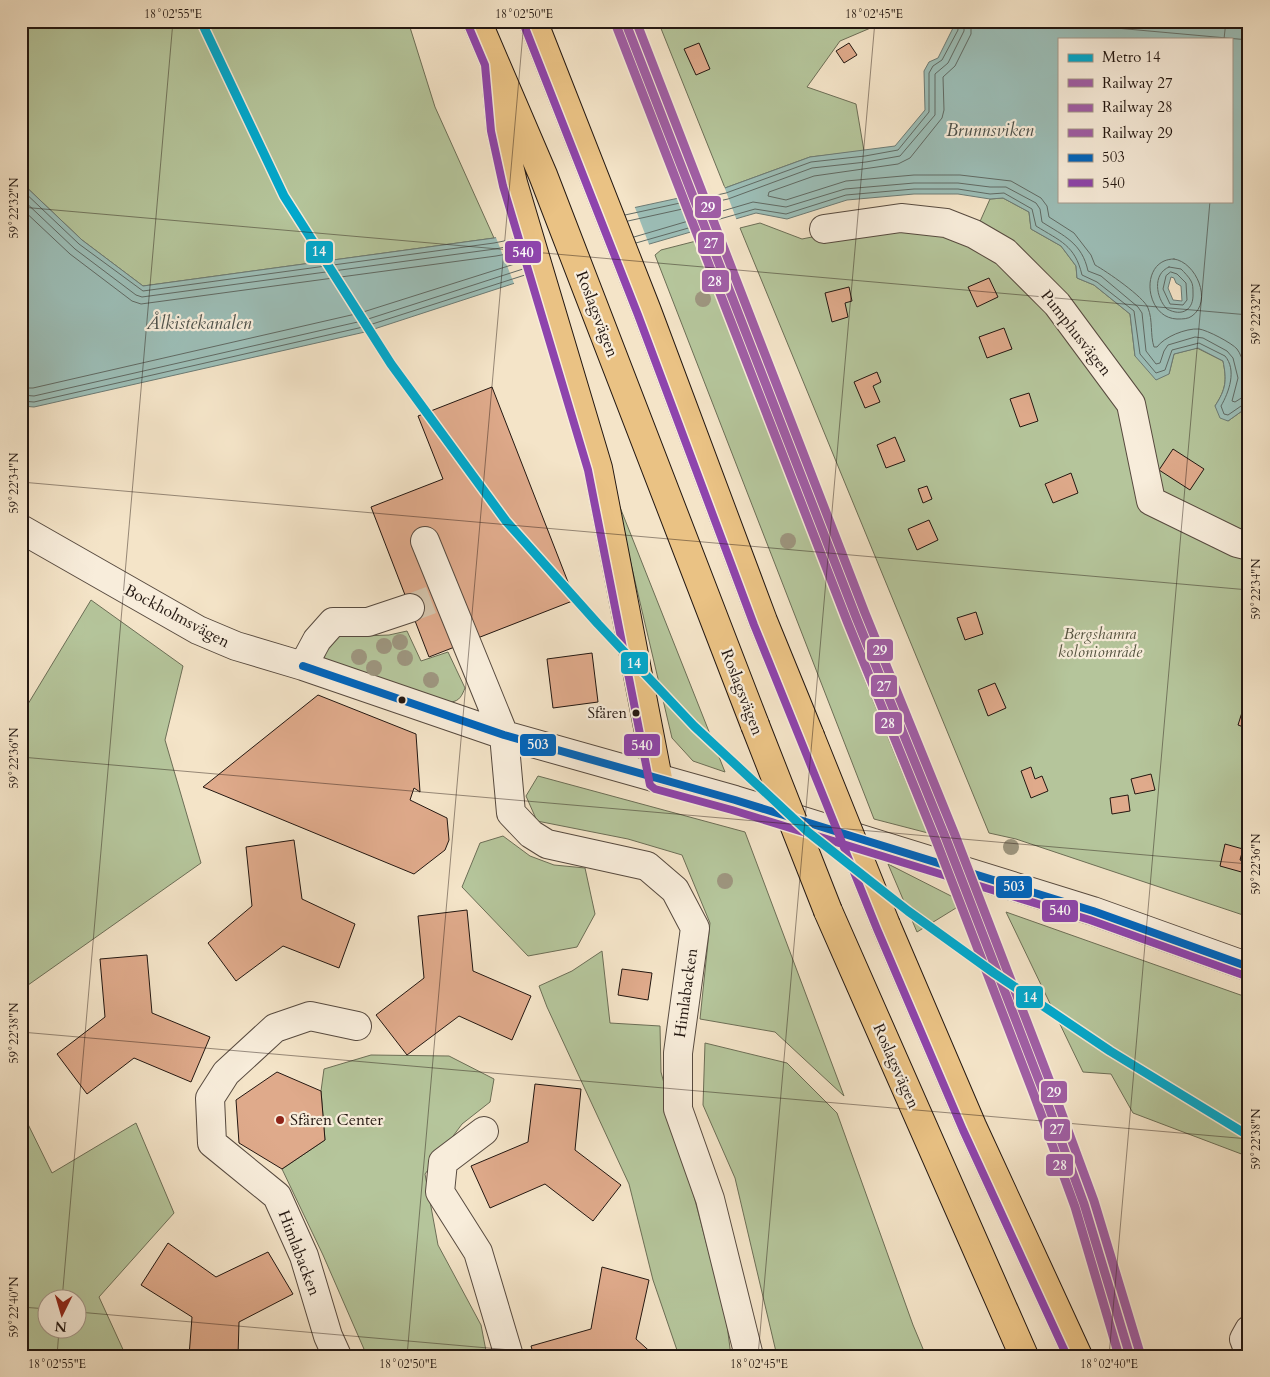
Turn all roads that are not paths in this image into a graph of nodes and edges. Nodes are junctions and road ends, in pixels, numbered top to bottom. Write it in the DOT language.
graph roads {
  1 [pos="478,21"];
  2 [pos="534,21"];
  3 [pos="495,63"];
  4 [pos="824,229"];
  5 [pos="21,528"];
  6 [pos="425,541"];
  7 [pos="1249,546"];
  8 [pos="410,608"];
  9 [pos="303,666"];
  10 [pos="504,735"];
  11 [pos="658,779"];
  12 [pos="1249,967"];
  13 [pos="357,1026"];
  14 [pos="484,1131"];
  15 [pos="1249,1330"];
  16 [pos="1249,1352"];
  17 [pos="338,1356"];
  18 [pos="509,1356"];
  19 [pos="749,1356"];
  20 [pos="1024,1356"];
  21 [pos="1078,1356"];
  1 -- 3 [label="main road, Roslagsvägen"];
  2 -- 21 [label="main road, bridge"];
  3 -- 11 [label="main road"];
  3 -- 20 [label="main road, Roslagsvägen, bridge"];
  4 -- 7 [label="street, Pumphusvägen"];
  5 -- 9 [label="street, Bockholmsvägen"];
  6 -- 10 [label="street, Himlabacken"];
  8 -- 9 [label="street"];
  9 -- 10 [label="street, Bockholmsvägen"];
  10 -- 11 [label="street, Bockholmsvägen"];
  10 -- 19 [label="street, Himlabacken"];
  11 -- 12 [label="street, Bockholmsvägen"];
  13 -- 17 [label="street, Himlabacken"];
  14 -- 18 [label="street"];
  15 -- 16 [label="street"];
}
